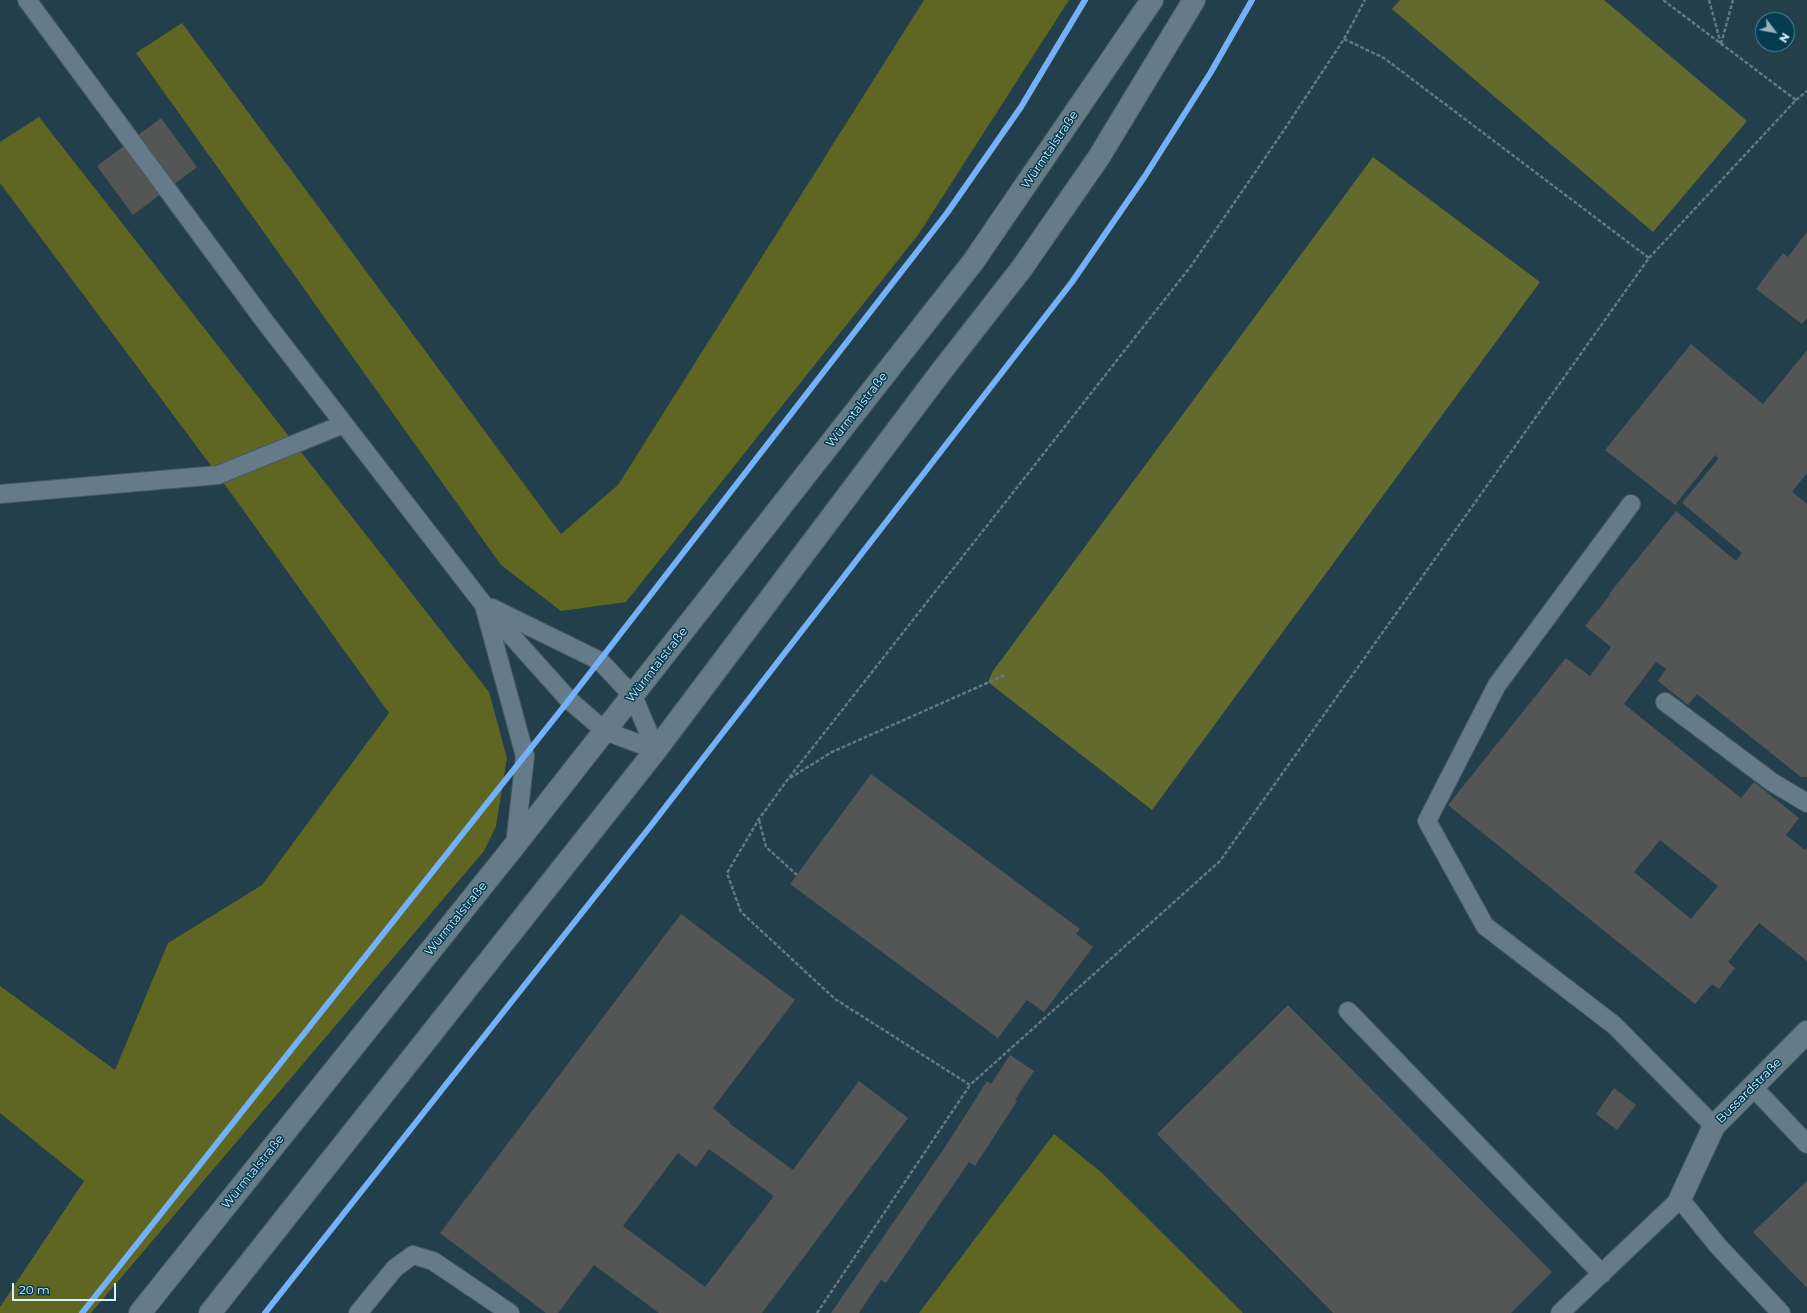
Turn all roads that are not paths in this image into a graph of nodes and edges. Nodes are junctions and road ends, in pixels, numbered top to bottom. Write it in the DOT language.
graph roads {
  1 [pos="27,0"];
  2 [pos="1152,0"];
  3 [pos="1194,0"];
  4 [pos="344,424"];
  5 [pos="0,494"];
  6 [pos="1631,504"];
  7 [pos="484,605"];
  8 [pos="633,696"];
  9 [pos="1665,702"];
  10 [pos="605,731"];
  11 [pos="656,750"];
  12 [pos="1807,803"];
  13 [pos="515,845"];
  14 [pos="1348,1011"];
  15 [pos="1807,1032"];
  16 [pos="1753,1087"];
  17 [pos="1714,1126"];
  18 [pos="1807,1144"];
  19 [pos="1680,1199"];
  20 [pos="1602,1274"];
  21 [pos="140,1313"];
  22 [pos="210,1313"];
  23 [pos="358,1313"];
  24 [pos="510,1313"];
  25 [pos="1560,1313"];
  26 [pos="1781,1313"];
  1 -- 4 [label="lane"];
  2 -- 8 [label="main road, Würmtalstraße"];
  3 -- 11 [label="main road"];
  4 -- 5 [label="lane"];
  4 -- 7 [label="lane"];
  6 -- 17 [label="lane"];
  7 -- 8 [label="lane"];
  7 -- 10 [label="lane"];
  7 -- 13 [label="lane"];
  8 -- 10 [label="main road, Würmtalstraße"];
  8 -- 11 [label="lane"];
  9 -- 12 [label="lane"];
  10 -- 11 [label="lane"];
  10 -- 13 [label="main road, Würmtalstraße"];
  11 -- 22 [label="main road"];
  13 -- 21 [label="main road, Würmtalstraße"];
  14 -- 20 [label="lane"];
  15 -- 16 [label="main road, Bussardstraße"];
  16 -- 17 [label="main road, Bussardstraße"];
  16 -- 18 [label="lane"];
  17 -- 19 [label="main road, Bussardstraße"];
  19 -- 20 [label="lane"];
  19 -- 26 [label="lane"];
  20 -- 25 [label="lane"];
  23 -- 24 [label="lane"];
}
